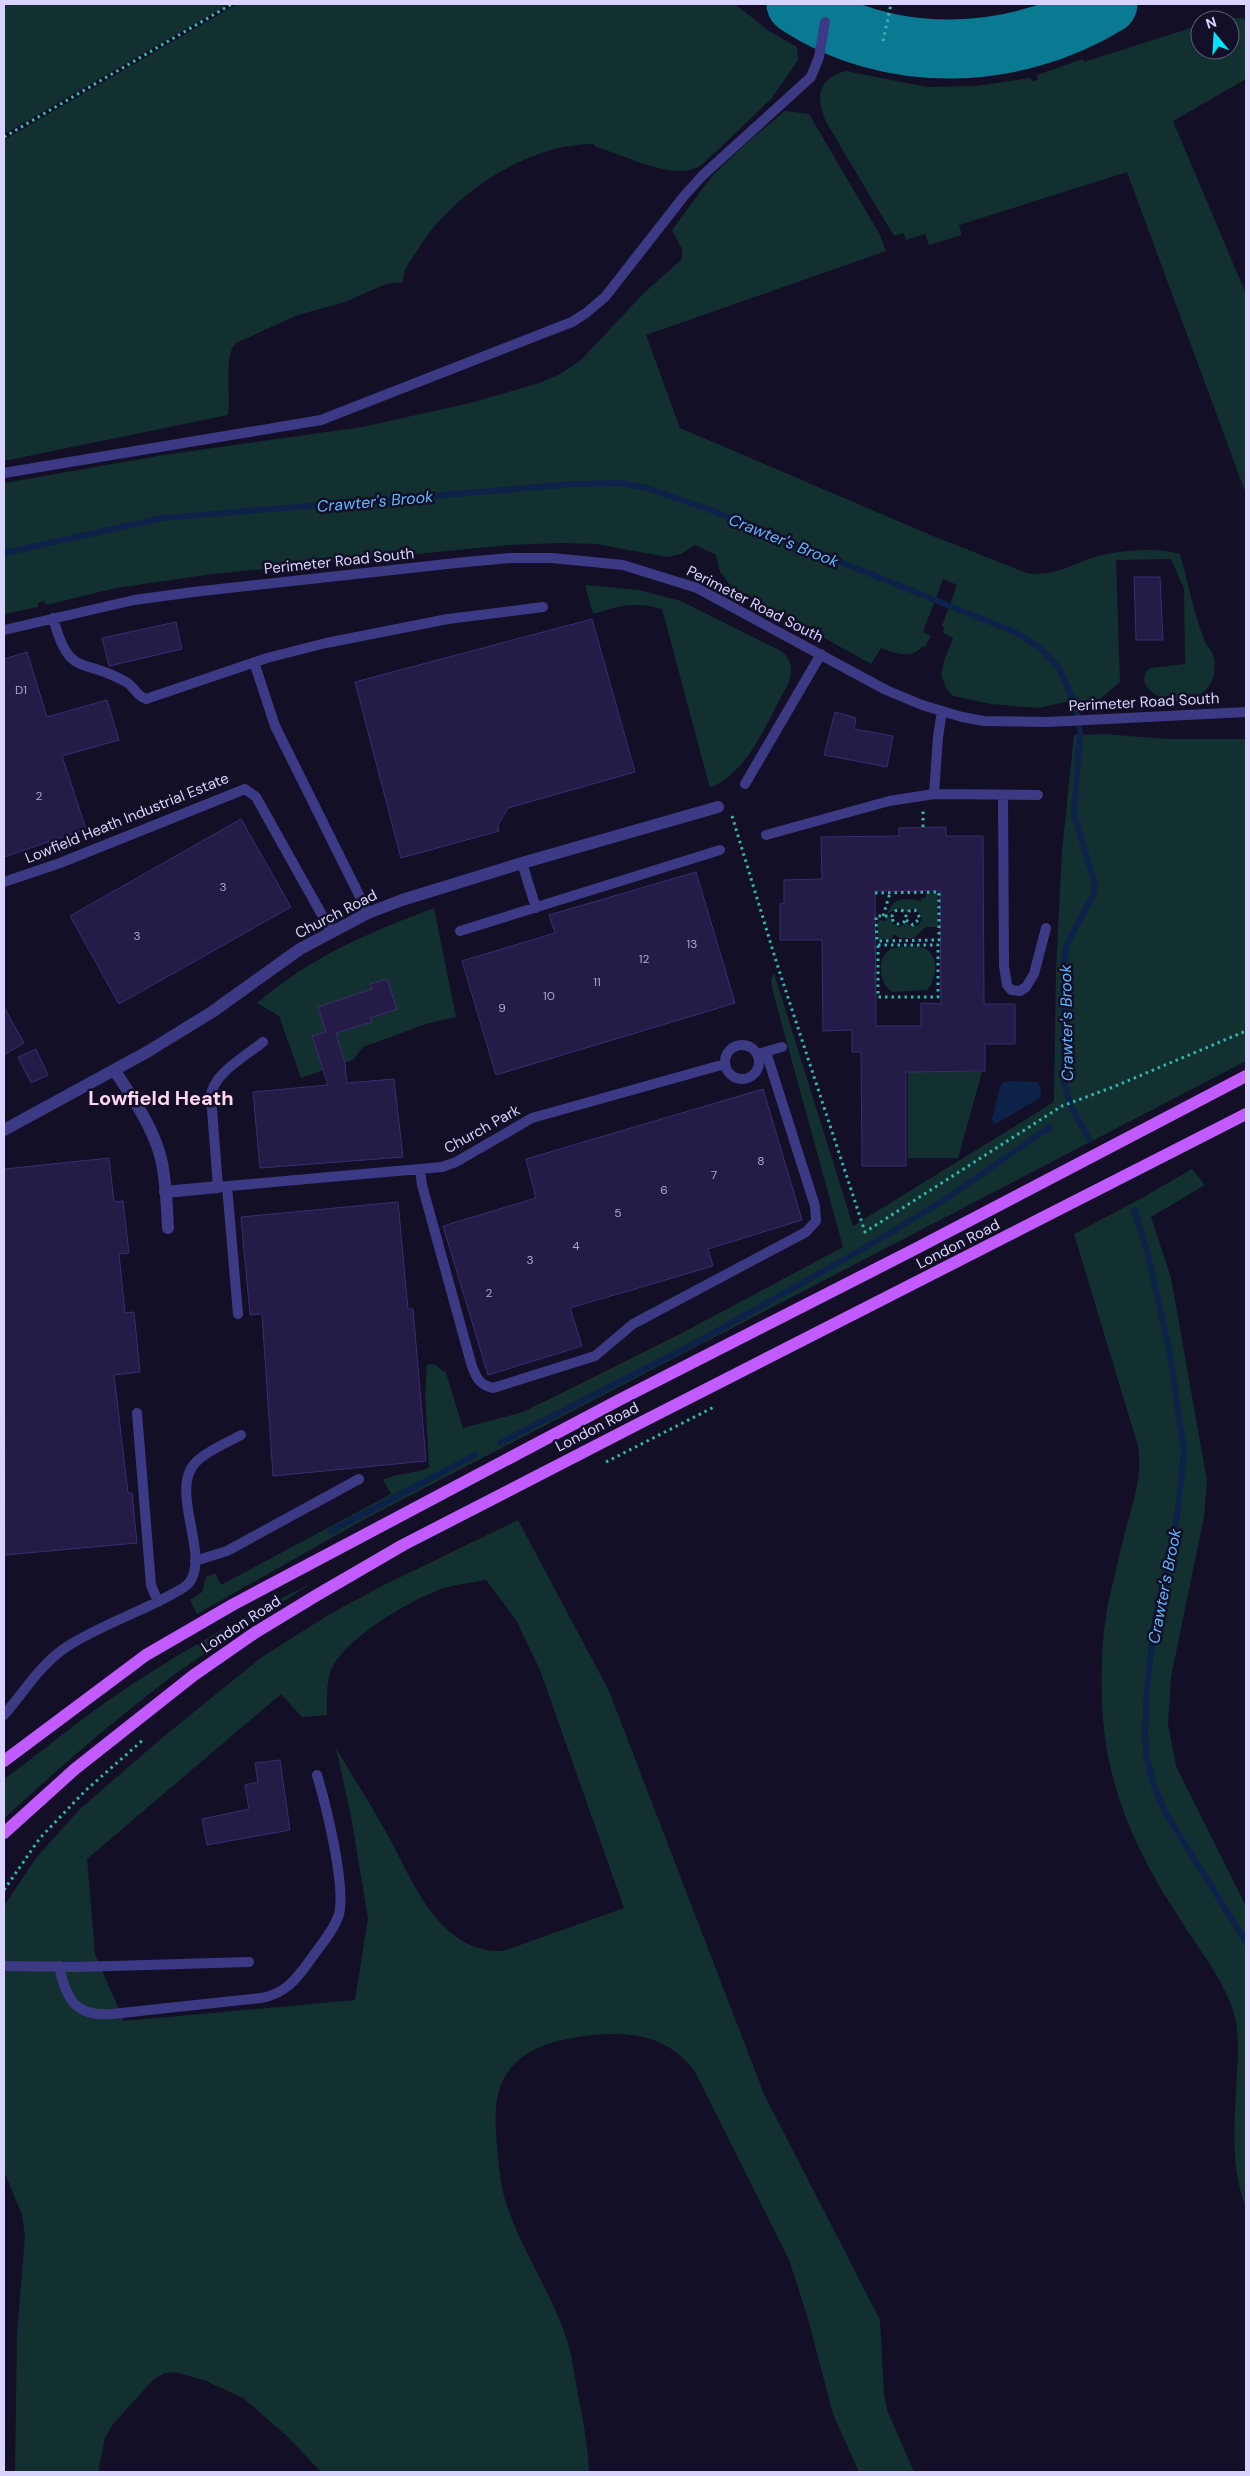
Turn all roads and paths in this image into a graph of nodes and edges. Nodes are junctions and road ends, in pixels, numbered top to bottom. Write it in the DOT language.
graph roads {
  1 [pos="232,4"];
  2 [pos="891,4"];
  3 [pos="825,22"];
  4 [pos="883,41"];
  5 [pos="4,137"];
  6 [pos="4,473"];
  7 [pos="543,607"];
  8 [pos="53,618"];
  9 [pos="4,630"];
  10 [pos="821,654"];
  11 [pos="254,662"];
  12 [pos="942,711"];
  13 [pos="1246,712"];
  14 [pos="745,784"];
  15 [pos="934,794"];
  16 [pos="1003,795"];
  17 [pos="1038,795"];
  18 [pos="718,807"];
  19 [pos="766,835"];
  20 [pos="720,850"];
  21 [pos="522,862"];
  22 [pos="4,882"];
  23 [pos="890,892"];
  24 [pos="875,893"];
  25 [pos="536,908"];
  26 [pos="368,913"];
  27 [pos="884,916"];
  28 [pos="892,916"];
  29 [pos="906,918"];
  30 [pos="1046,928"];
  31 [pos="331,931"];
  32 [pos="460,931"];
  33 [pos="925,997"];
  34 [pos="925,1003"];
  35 [pos="1246,1031"];
  36 [pos="263,1042"];
  37 [pos="782,1047"];
  38 [pos="761,1053"];
  39 [pos="725,1064"];
  40 [pos="115,1070"];
  41 [pos="1246,1076"];
  42 [pos="1246,1114"];
  43 [pos="4,1130"];
  44 [pos="420,1170"];
  45 [pos="222,1186"];
  46 [pos="165,1192"];
  47 [pos="168,1228"];
  48 [pos="238,1314"];
  49 [pos="719,1404"];
  50 [pos="137,1413"];
  51 [pos="241,1434"];
  52 [pos="604,1463"];
  53 [pos="359,1479"];
  54 [pos="195,1561"];
  55 [pos="158,1602"];
  56 [pos="4,1715"];
  57 [pos="151,1733"];
  58 [pos="4,1761"];
  59 [pos="317,1775"];
  60 [pos="4,1833"];
  61 [pos="4,1890"];
  62 [pos="249,1962"];
  63 [pos="4,1966"];
  64 [pos="59,1966"];
  1 -- 5 [label="path"];
  2 -- 4 [label="path"];
  3 -- 6 [label="lane"];
  7 -- 11 [label="lane"];
  8 -- 9 [label="lane, Perimeter Road South"];
  8 -- 10 [label="lane, Perimeter Road South"];
  8 -- 11 [label="lane"];
  10 -- 12 [label="lane, Perimeter Road South"];
  10 -- 14 [label="lane"];
  11 -- 26 [label="lane"];
  12 -- 13 [label="lane, Perimeter Road South"];
  12 -- 15 [label="lane"];
  15 -- 16 [label="lane"];
  15 -- 19 [label="lane"];
  16 -- 17 [label="lane"];
  16 -- 30 [label="lane"];
  18 -- 21 [label="street, Church Road"];
  18 -- 35 [label="path"];
  20 -- 25 [label="lane"];
  21 -- 25 [label="lane"];
  21 -- 26 [label="street, Church Road"];
  22 -- 31 [label="lane, Lowfield Heath Industrial Estate"];
  23 -- 24 [label="path"];
  23 -- 27 [label="path"];
  23 -- 27 [label="path"];
  25 -- 32 [label="lane"];
  26 -- 31 [label="street, Church Road"];
  27 -- 28 [label="path"];
  28 -- 29 [label="path"];
  28 -- 29 [label="path"];
  29 -- 29 [label="path"];
  31 -- 40 [label="street, Church Road"];
  33 -- 33 [label="path"];
  33 -- 34 [label="path"];
  36 -- 45 [label="lane"];
  37 -- 38 [label="lane"];
  38 -- 39 [label="lane"];
  38 -- 39 [label="lane"];
  38 -- 44 [label="lane"];
  39 -- 44 [label="lane, Church Park"];
  40 -- 43 [label="street, Church Road"];
  40 -- 46 [label="street"];
  41 -- 58 [label="main road, London Road"];
  42 -- 60 [label="main road, London Road"];
  44 -- 45 [label="lane, Church Park"];
  45 -- 46 [label="street"];
  45 -- 48 [label="lane"];
  46 -- 47 [label="street"];
  49 -- 52 [label="path"];
  50 -- 55 [label="lane"];
  51 -- 54 [label="lane"];
  53 -- 54 [label="lane"];
  54 -- 55 [label="lane"];
  55 -- 56 [label="lane"];
  57 -- 61 [label="path"];
  59 -- 64 [label="lane"];
  62 -- 64 [label="lane"];
  63 -- 64 [label="lane"];
}
